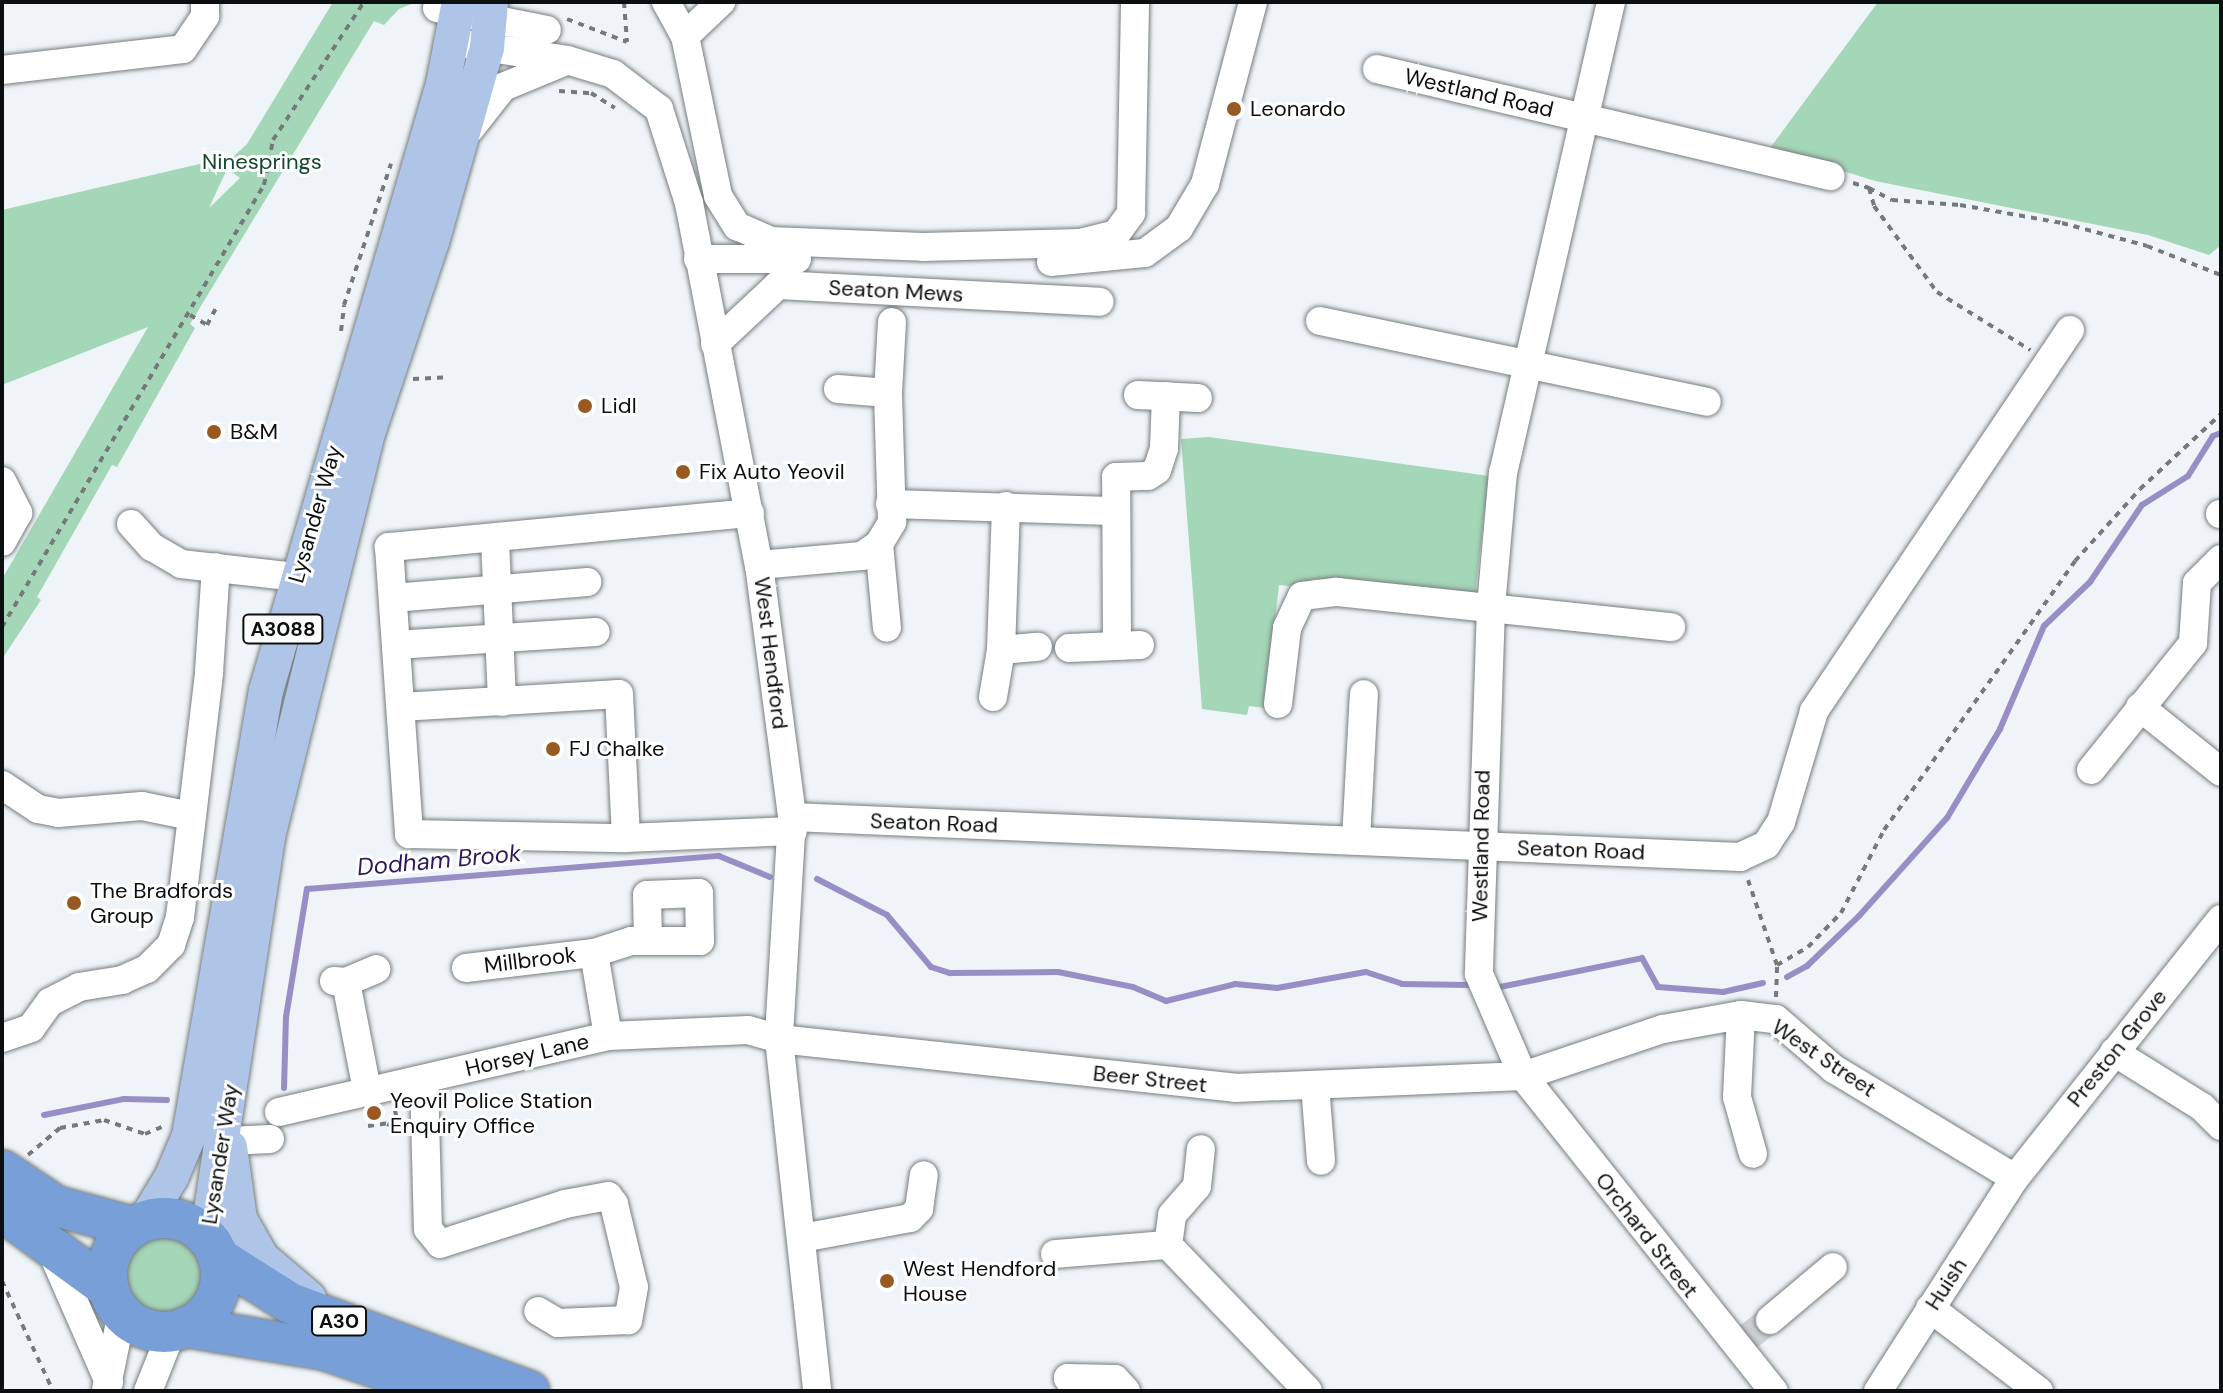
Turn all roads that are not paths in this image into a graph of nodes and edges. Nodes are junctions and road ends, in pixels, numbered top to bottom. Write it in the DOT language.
graph roads {
  1 [pos="205,2"];
  2 [pos="520,2"];
  3 [pos="666,2"];
  4 [pos="721,2"];
  5 [pos="1135,2"];
  6 [pos="1253,2"];
  7 [pos="1611,2"];
  8 [pos="468,19"];
  9 [pos="552,23"];
  10 [pos="685,36"];
  11 [pos="567,60"];
  12 [pos="1377,69"];
  13 [pos="2,70"];
  14 [pos="1581,116"];
  15 [pos="459,145"];
  16 [pos="1831,176"];
  17 [pos="698,259"];
  18 [pos="1100,302"];
  19 [pos="1320,321"];
  20 [pos="892,322"];
  21 [pos="2070,330"];
  22 [pos="715,344"];
  23 [pos="1525,362"];
  24 [pos="838,389"];
  25 [pos="888,393"];
  26 [pos="1198,398"];
  27 [pos="1707,402"];
  28 [pos="2,481"];
  29 [pos="890,504"];
  30 [pos="1006,506"];
  31 [pos="1112,511"];
  32 [pos="750,513"];
  33 [pos="131,524"];
  34 [pos="495,540"];
  35 [pos="2,542"];
  36 [pos="879,544"];
  37 [pos="2221,559"];
  38 [pos="759,565"];
  39 [pos="216,567"];
  40 [pos="297,577"];
  41 [pos="587,582"];
  42 [pos="497,587"];
  43 [pos="393,598"];
  44 [pos="1491,607"];
  45 [pos="1671,627"];
  46 [pos="887,628"];
  47 [pos="596,632"];
  48 [pos="499,638"];
  49 [pos="396,645"];
  50 [pos="1038,647"];
  51 [pos="1069,648"];
  52 [pos="1001,650"];
  53 [pos="1364,694"];
  54 [pos="993,697"];
  55 [pos="502,702"];
  56 [pos="1278,704"];
  57 [pos="401,707"];
  58 [pos="2140,707"];
  59 [pos="2091,770"];
  60 [pos="2221,772"];
  61 [pos="2,785"];
  62 [pos="191,816"];
  63 [pos="792,824"];
  64 [pos="626,838"];
  65 [pos="1356,840"];
  66 [pos="1479,846"];
  67 [pos="2221,919"];
  68 [pos="640,941"];
  69 [pos="594,953"];
  70 [pos="466,968"];
  71 [pos="376,969"];
  72 [pos="1741,1015"];
  73 [pos="608,1036"];
  74 [pos="2,1038"];
  75 [pos="779,1039"];
  76 [pos="2114,1052"];
  77 [pos="1523,1076"];
  78 [pos="424,1079"];
  79 [pos="1315,1085"];
  80 [pos="367,1090"];
  81 [pos="279,1112"];
  82 [pos="2221,1126"];
  83 [pos="228,1136"];
  84 [pos="270,1139"];
  85 [pos="1201,1149"];
  86 [pos="1753,1154"];
  87 [pos="1321,1161"];
  88 [pos="924,1175"];
  89 [pos="2015,1178"];
  90 [pos="4,1186"];
  91 [pos="139,1224"];
  92 [pos="802,1238"];
  93 [pos="1168,1245"];
  94 [pos="213,1247"];
  95 [pos="52,1252"];
  96 [pos="1055,1254"];
  97 [pos="1833,1267"];
  98 [pos="116,1301"];
  99 [pos="1930,1308"];
  100 [pos="538,1311"];
  101 [pos="343,1323"];
  102 [pos="179,1329"];
  103 [pos="1751,1335"];
  104 [pos="107,1387"];
  105 [pos="2036,1389"];
  106 [pos="148,1391"];
  107 [pos="445,1391"];
  108 [pos="529,1391"];
  109 [pos="817,1391"];
  110 [pos="1077,1391"];
  111 [pos="1126,1391"];
  112 [pos="1308,1391"];
  113 [pos="1774,1391"];
  114 [pos="1878,1391"];
  1 -- 13 [label="street"];
  2 -- 9 [label="street"];
  3 -- 10 [label="street"];
  4 -- 10 [label="street"];
  5 -- 10 [label="street"];
  6 -- 17 [label="street"];
  7 -- 14 [label="street, Westland Road"];
  8 -- 9 [label="street"];
  8 -- 11 [label="street, West Hendford"];
  8 -- 15 [label="main road, Lysander Way / A3088"];
  8 -- 40 [label="main road, Lysander Way / A3088"];
  9 -- 11 [label="street"];
  11 -- 15 [label="street"];
  11 -- 17 [label="street, West Hendford"];
  12 -- 14 [label="street, Westland Road"];
  14 -- 16 [label="street"];
  14 -- 23 [label="street, Westland Road"];
  15 -- 83 [label="main road, Lysander Way / A3088"];
  17 -- 22 [label="street, West Hendford"];
  18 -- 22 [label="street, Seaton Mews"];
  19 -- 23 [label="street"];
  20 -- 25 [label="street"];
  21 -- 66 [label="street, Seaton Road"];
  22 -- 32 [label="street, West Hendford"];
  23 -- 27 [label="street"];
  23 -- 44 [label="street, Westland Road"];
  24 -- 25 [label="street"];
  25 -- 29 [label="street"];
  26 -- 31 [label="street"];
  28 -- 35 [label="street"];
  29 -- 30 [label="street"];
  29 -- 36 [label="street"];
  30 -- 31 [label="street"];
  30 -- 52 [label="street"];
  31 -- 51 [label="street"];
  32 -- 34 [label="street"];
  32 -- 38 [label="street, West Hendford"];
  33 -- 39 [label="street"];
  34 -- 42 [label="street"];
  34 -- 43 [label="street"];
  36 -- 38 [label="street"];
  36 -- 46 [label="street"];
  37 -- 58 [label="street"];
  38 -- 63 [label="street, West Hendford"];
  39 -- 40 [label="street"];
  39 -- 62 [label="street"];
  40 -- 91 [label="main road, Lysander Way / A3088"];
  41 -- 42 [label="street"];
  42 -- 43 [label="street"];
  42 -- 48 [label="street"];
  43 -- 49 [label="street"];
  44 -- 45 [label="street"];
  44 -- 56 [label="street"];
  44 -- 66 [label="street, Westland Road"];
  47 -- 48 [label="street"];
  48 -- 49 [label="street"];
  48 -- 55 [label="street"];
  49 -- 57 [label="street"];
  50 -- 52 [label="street"];
  52 -- 54 [label="street"];
  53 -- 65 [label="street"];
  55 -- 57 [label="street"];
  55 -- 64 [label="street"];
  57 -- 64 [label="street, Seaton Road"];
  58 -- 59 [label="street"];
  58 -- 60 [label="street"];
  61 -- 62 [label="street"];
  62 -- 74 [label="street"];
  63 -- 64 [label="street, Seaton Road"];
  63 -- 65 [label="street, Seaton Road"];
  63 -- 75 [label="street, West Hendford"];
  65 -- 66 [label="street, Seaton Road"];
  66 -- 77 [label="street, Westland Road"];
  67 -- 76 [label="street, Preston Grove"];
  68 -- 69 [label="street, Millbrook"];
  69 -- 70 [label="street, Millbrook"];
  69 -- 73 [label="street, Millbrook"];
  71 -- 80 [label="street"];
  72 -- 77 [label="street, West Street"];
  72 -- 86 [label="street"];
  72 -- 89 [label="street, West Street"];
  73 -- 75 [label="street, Horsey Lane"];
  73 -- 78 [label="street, Horsey Lane"];
  75 -- 79 [label="street, Beer Street"];
  75 -- 92 [label="street, West Hendford"];
  76 -- 82 [label="street"];
  76 -- 89 [label="street, Preston Grove"];
  77 -- 79 [label="street, Beer Street"];
  77 -- 103 [label="street, Orchard Street"];
  78 -- 80 [label="street, Horsey Lane"];
  78 -- 100 [label="street"];
  79 -- 87 [label="street"];
  80 -- 81 [label="street, Horsey Lane"];
  83 -- 84 [label="street"];
  83 -- 94 [label="main road, Lysander Way / A3088"];
  83 -- 101 [label="main road"];
  85 -- 93 [label="street"];
  88 -- 92 [label="street"];
  89 -- 99 [label="street, Huish"];
  90 -- 91 [label="highway"];
  90 -- 95 [label="highway"];
  91 -- 94 [label="highway"];
  91 -- 98 [label="highway"];
  92 -- 109 [label="street, West Hendford"];
  93 -- 96 [label="street"];
  93 -- 112 [label="street"];
  94 -- 101 [label="highway, A30"];
  94 -- 102 [label="highway"];
  95 -- 98 [label="highway"];
  95 -- 104 [label="street"];
  97 -- 103 [label="street"];
  98 -- 102 [label="highway"];
  98 -- 104 [label="street"];
  99 -- 105 [label="street"];
  99 -- 114 [label="street, Huish"];
  101 -- 108 [label="highway, A30"];
  102 -- 106 [label="street"];
  102 -- 107 [label="highway, A30"];
  103 -- 113 [label="street, Orchard Street"];
  110 -- 111 [label="street"];
}
